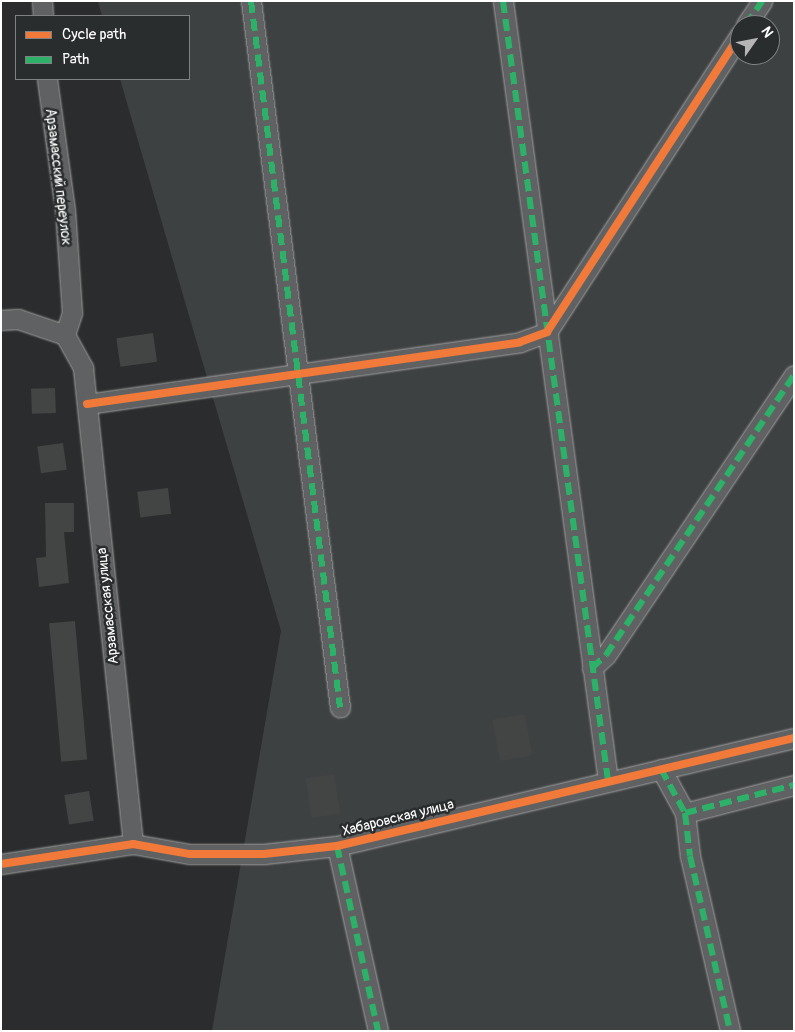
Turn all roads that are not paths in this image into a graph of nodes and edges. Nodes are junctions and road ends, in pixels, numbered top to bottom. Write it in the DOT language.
graph roads {
  1 [pos="42,1"];
  2 [pos="251,1"];
  3 [pos="503,1"];
  4 [pos="762,1"];
  5 [pos="43,15"];
  6 [pos="753,15"];
  7 [pos="730,50"];
  8 [pos="47,80"];
  9 [pos="1,320"];
  10 [pos="547,332"];
  11 [pos="65,335"];
  12 [pos="298,372"];
  13 [pos="794,376"];
  14 [pos="87,404"];
  15 [pos="592,668"];
  16 [pos="340,707"];
  17 [pos="794,738"];
  18 [pos="661,769"];
  19 [pos="608,782"];
  20 [pos="794,785"];
  21 [pos="685,813"];
  22 [pos="133,844"];
  23 [pos="337,846"];
  24 [pos="1,864"];
  25 [pos="378,1031"];
  26 [pos="730,1031"];
  1 -- 5 [label="street"];
  2 -- 12 [label="street"];
  3 -- 10 [label="street"];
  4 -- 6 [label="street"];
  7 -- 10 [label="street"];
  8 -- 11 [label="street, Арзамасский переулок"];
  9 -- 11 [label="street"];
  10 -- 12 [label="street"];
  10 -- 15 [label="street"];
  11 -- 14 [label="street, Арзамасская улица"];
  12 -- 14 [label="street"];
  12 -- 16 [label="street"];
  13 -- 15 [label="street"];
  14 -- 22 [label="street, Арзамасская улица"];
  15 -- 19 [label="street"];
  17 -- 18 [label="street, Хабаровская улица"];
  18 -- 19 [label="street, Хабаровская улица"];
  18 -- 21 [label="street"];
  19 -- 23 [label="street, Хабаровская улица"];
  20 -- 21 [label="street"];
  21 -- 26 [label="street"];
  22 -- 23 [label="street, Хабаровская улица"];
  22 -- 24 [label="street, Хабаровская улица"];
  23 -- 25 [label="street"];
}
